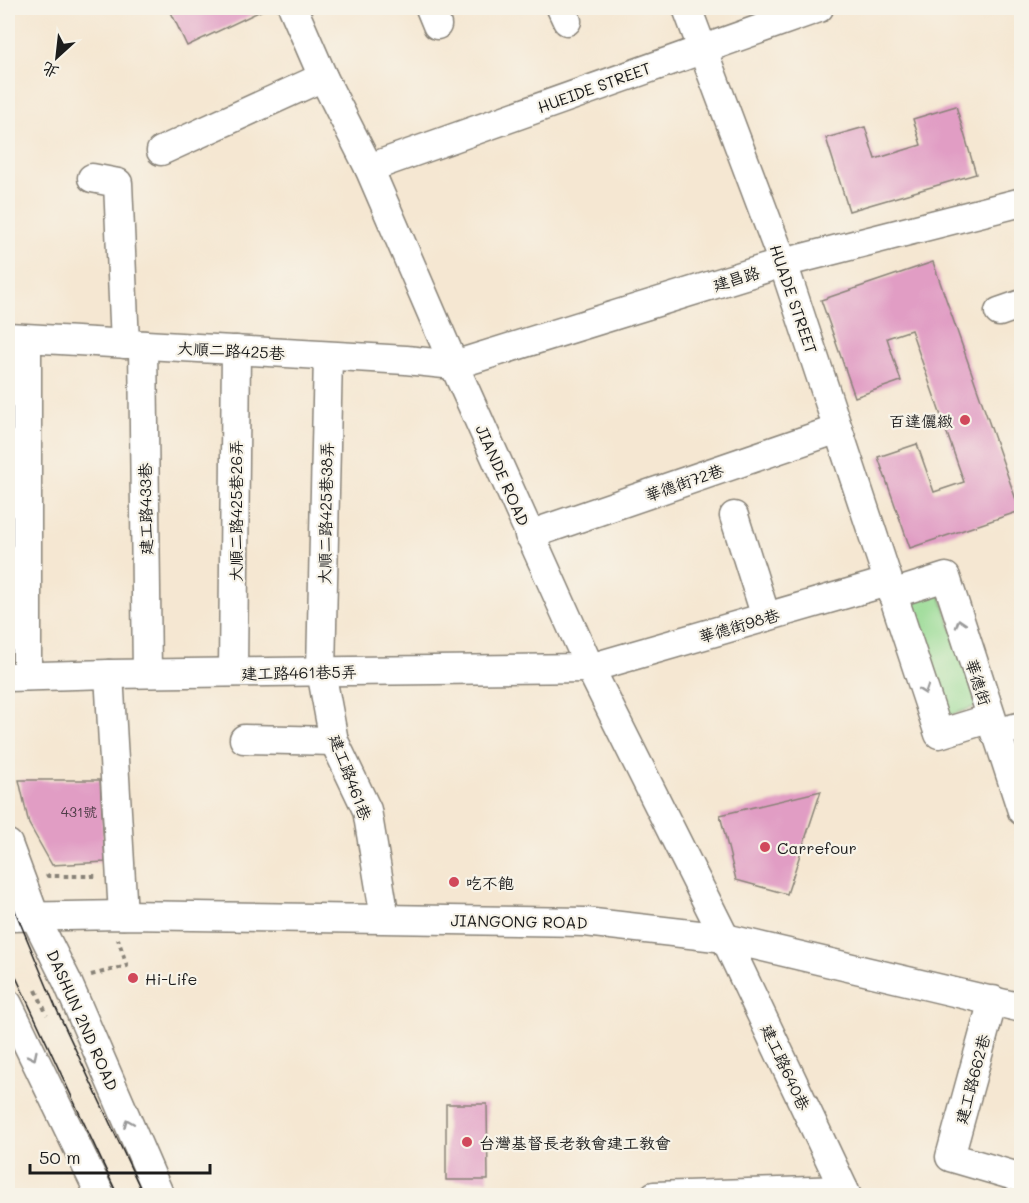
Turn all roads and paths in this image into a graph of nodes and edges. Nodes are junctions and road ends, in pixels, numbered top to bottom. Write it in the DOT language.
graph roads {
  1 [pos="687,8"];
  2 [pos="819,8"];
  3 [pos="302,10"];
  4 [pos="701,48"];
  5 [pos="323,77"];
  6 [pos="161,151"];
  7 [pos="369,168"];
  8 [pos="92,178"];
  9 [pos="1022,202"];
  10 [pos="783,263"];
  11 [pos="17,338"];
  12 [pos="134,345"];
  13 [pos="236,350"];
  14 [pos="328,356"];
  15 [pos="454,366"];
  16 [pos="838,429"];
  17 [pos="734,516"];
  18 [pos="529,535"];
  19 [pos="890,588"];
  20 [pos="766,617"];
  21 [pos="590,668"];
  22 [pos="321,671"];
  23 [pos="233,672"];
  24 [pos="147,673"];
  25 [pos="109,674"];
  26 [pos="17,676"];
  27 [pos="1002,726"];
  28 [pos="244,739"];
  29 [pos="334,741"];
  30 [pos="1022,811"];
  31 [pos="8,844"];
  32 [pos="123,915"];
  33 [pos="8,917"];
  34 [pos="35,917"];
  35 [pos="385,918"];
  36 [pos="725,938"];
  37 [pos="36,990"];
  38 [pos="993,1000"];
  39 [pos="8,1004"];
  40 [pos="1022,1008"];
  41 [pos="46,1015"];
  42 [pos="1022,1178"];
  43 [pos="841,1194"];
  44 [pos="101,1196"];
  45 [pos="160,1196"];
  46 [pos="654,1196"];
  1 -- 4 [label="street, HUADE STREET"];
  2 -- 4 [label="street, HUEIDE STREET"];
  3 -- 5 [label="street, JIANDE ROAD"];
  4 -- 7 [label="street, HUEIDE STREET"];
  4 -- 10 [label="street, HUADE STREET"];
  5 -- 6 [label="street"];
  5 -- 7 [label="street, JIANDE ROAD"];
  7 -- 15 [label="street, JIANDE ROAD"];
  8 -- 12 [label="street, 建工路433巷"];
  9 -- 10 [label="street, 建昌路"];
  10 -- 15 [label="street, 建昌路"];
  10 -- 16 [label="street, HUADE STREET"];
  11 -- 12 [label="street, 大順二路425巷"];
  11 -- 26 [label="street"];
  12 -- 13 [label="street, 大順二路425巷"];
  12 -- 24 [label="street, 建工路433巷"];
  13 -- 14 [label="street, 大順二路425巷"];
  13 -- 23 [label="street, 大順二路425巷26弄"];
  14 -- 15 [label="street, 大順二路425巷"];
  14 -- 22 [label="street, 大順二路425巷38弄"];
  15 -- 18 [label="street, JIANDE ROAD"];
  16 -- 18 [label="street, 華德街72巷"];
  16 -- 19 [label="street, HUADE STREET"];
  17 -- 20 [label="street"];
  18 -- 21 [label="street, JIANDE ROAD"];
  19 -- 20 [label="street, 華德街98巷"];
  27 -- 19 [label="street, 華德街, one-way"];
  19 -- 27 [label="street, 華德街, one-way"];
  20 -- 21 [label="street, 華德街98巷"];
  21 -- 22 [label="street, 建工路461巷5弄"];
  21 -- 36 [label="street, JIANDE ROAD"];
  22 -- 23 [label="street, 建工路461巷5弄"];
  22 -- 29 [label="street, 建工路461巷"];
  23 -- 24 [label="street, 建工路461巷5弄"];
  24 -- 25 [label="street, 建工路461巷5弄"];
  25 -- 26 [label="street, 建工路461巷5弄"];
  25 -- 32 [label="street"];
  27 -- 30 [label="street"];
  28 -- 29 [label="street"];
  29 -- 35 [label="street, 建工路461巷"];
  31 -- 34 [label="street, DASHUN 2ND ROAD"];
  32 -- 34 [label="street, JIANGONG ROAD"];
  32 -- 35 [label="street, JIANGONG ROAD"];
  33 -- 34 [label="street, JIANGONG ROAD"];
  45 -- 34 [label="street, DASHUN 2ND ROAD, one-way"];
  35 -- 36 [label="street, JIANGONG ROAD"];
  36 -- 38 [label="street, JIANGONG ROAD"];
  36 -- 43 [label="street, 建工路640巷"];
  37 -- 41 [label="path"];
  38 -- 40 [label="street, JIANGONG ROAD"];
  38 -- 42 [label="street, 建工路662巷"];
  39 -- 44 [label="street, one-way"];
  43 -- 46 [label="street"];
}
